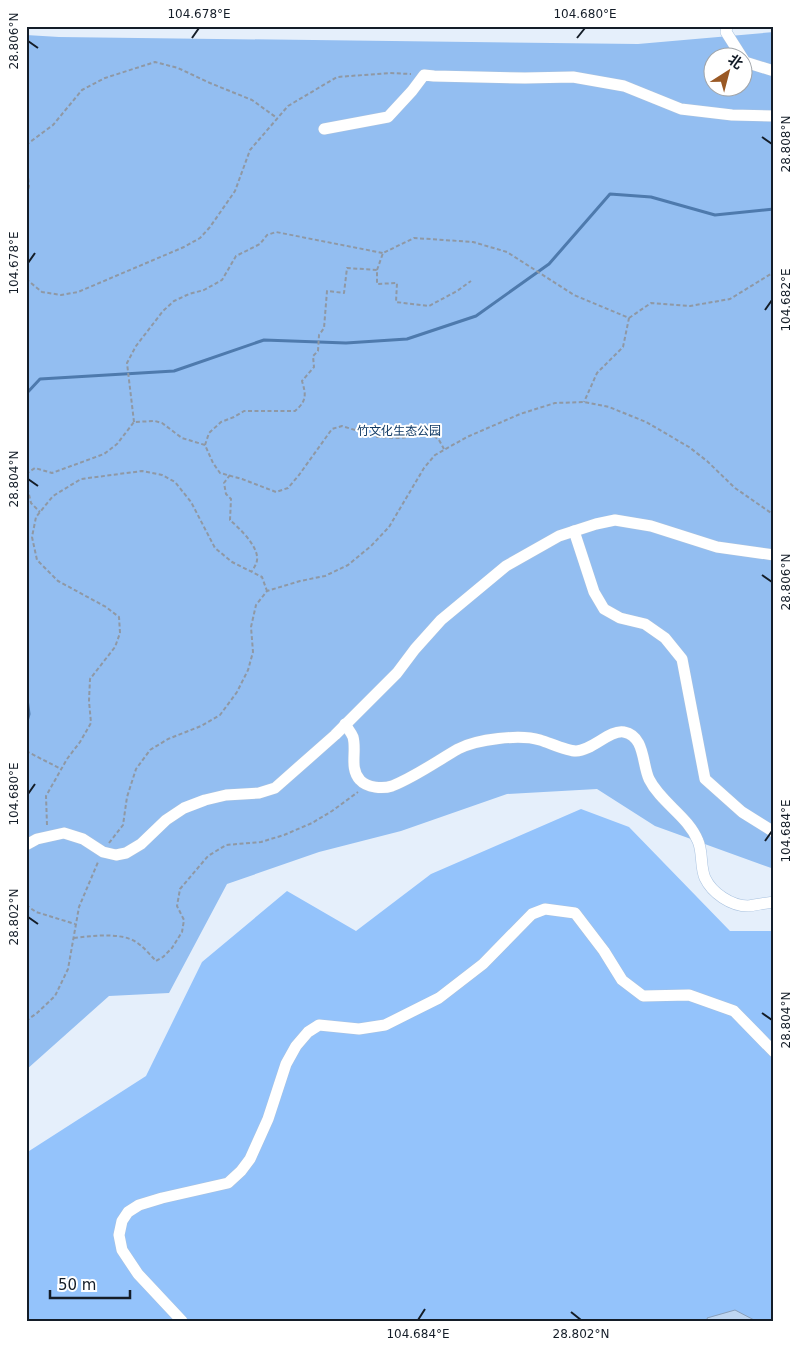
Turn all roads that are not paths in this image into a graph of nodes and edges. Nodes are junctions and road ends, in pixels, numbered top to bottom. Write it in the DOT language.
graph roads {
  1 [pos="726,26"];
  2 [pos="774,71"];
  3 [pos="774,116"];
  4 [pos="324,129"];
  5 [pos="574,531"];
  6 [pos="774,555"];
  7 [pos="345,724"];
  8 [pos="774,832"];
  9 [pos="26,845"];
  10 [pos="774,902"];
  11 [pos="774,1052"];
  12 [pos="182,1321"];
  1 -- 2 [label="street"];
  3 -- 4 [label="street"];
  5 -- 6 [label="street"];
  5 -- 7 [label="street"];
  5 -- 8 [label="street"];
  7 -- 9 [label="street"];
  7 -- 10 [label="street"];
  11 -- 12 [label="street"];
}
